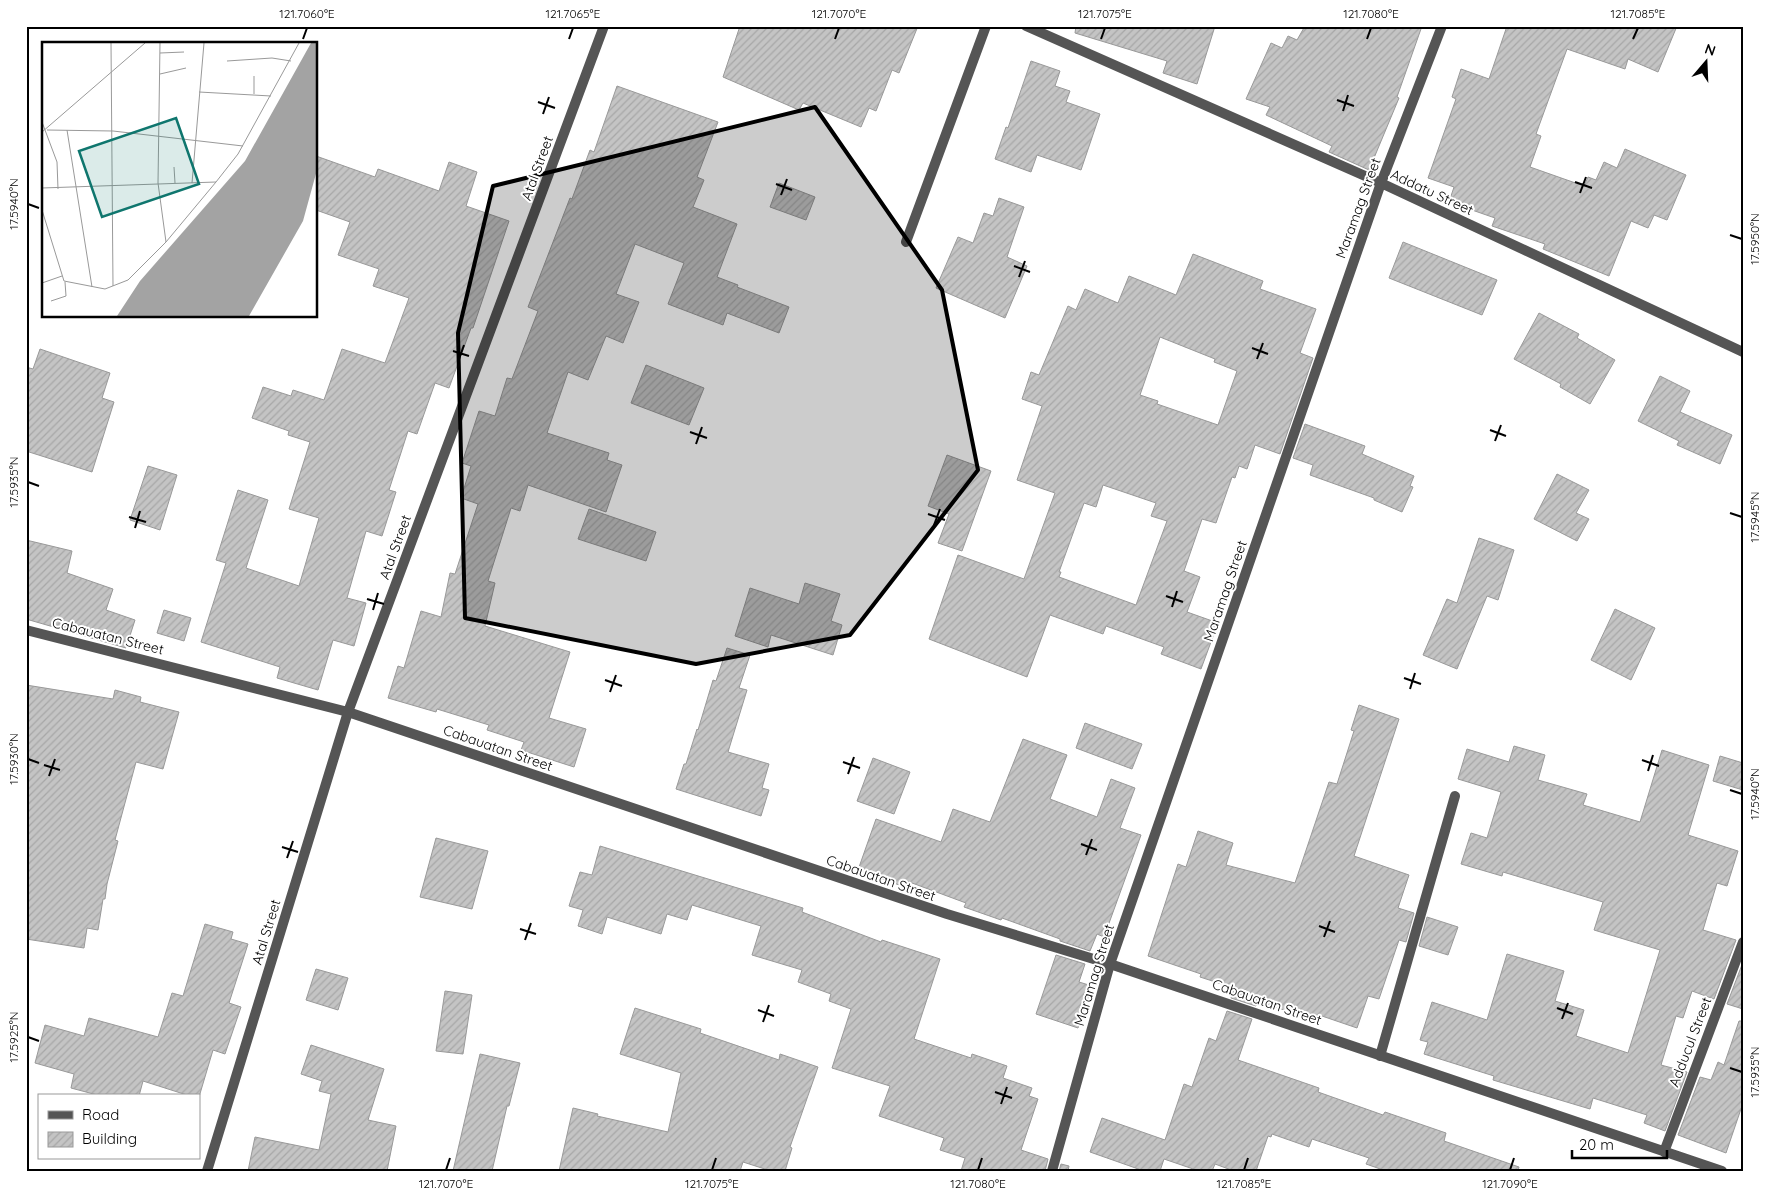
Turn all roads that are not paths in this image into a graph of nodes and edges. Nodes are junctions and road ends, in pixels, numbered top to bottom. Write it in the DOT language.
graph roads {
  1 [pos="604,26"];
  2 [pos="986,26"];
  3 [pos="1026,26"];
  4 [pos="1442,26"];
  5 [pos="1380,183"];
  6 [pos="906,242"];
  7 [pos="1743,352"];
  8 [pos="26,630"];
  9 [pos="348,712"];
  10 [pos="1455,796"];
  11 [pos="1743,942"];
  12 [pos="1110,964"];
  13 [pos="1380,1056"];
  14 [pos="1664,1152"];
  15 [pos="207,1171"];
  16 [pos="1052,1171"];
  17 [pos="1722,1171"];
  1 -- 9 [label="street, Atal Street"];
  2 -- 6 [label="street"];
  3 -- 5 [label="street, Addatu Street"];
  4 -- 5 [label="street, Maramag Street"];
  5 -- 7 [label="street, Addatu Street"];
  5 -- 12 [label="street, Maramag Street"];
  8 -- 9 [label="street, Cabauatan Street"];
  9 -- 12 [label="street, Cabauatan Street"];
  9 -- 15 [label="street, Atal Street"];
  10 -- 13 [label="street"];
  11 -- 14 [label="street, Adducul Street"];
  12 -- 13 [label="street, Cabauatan Street"];
  12 -- 16 [label="street, Maramag Street"];
  13 -- 14 [label="street, Cabauatan Street"];
  14 -- 17 [label="street, Cabauatan Street"];
}
